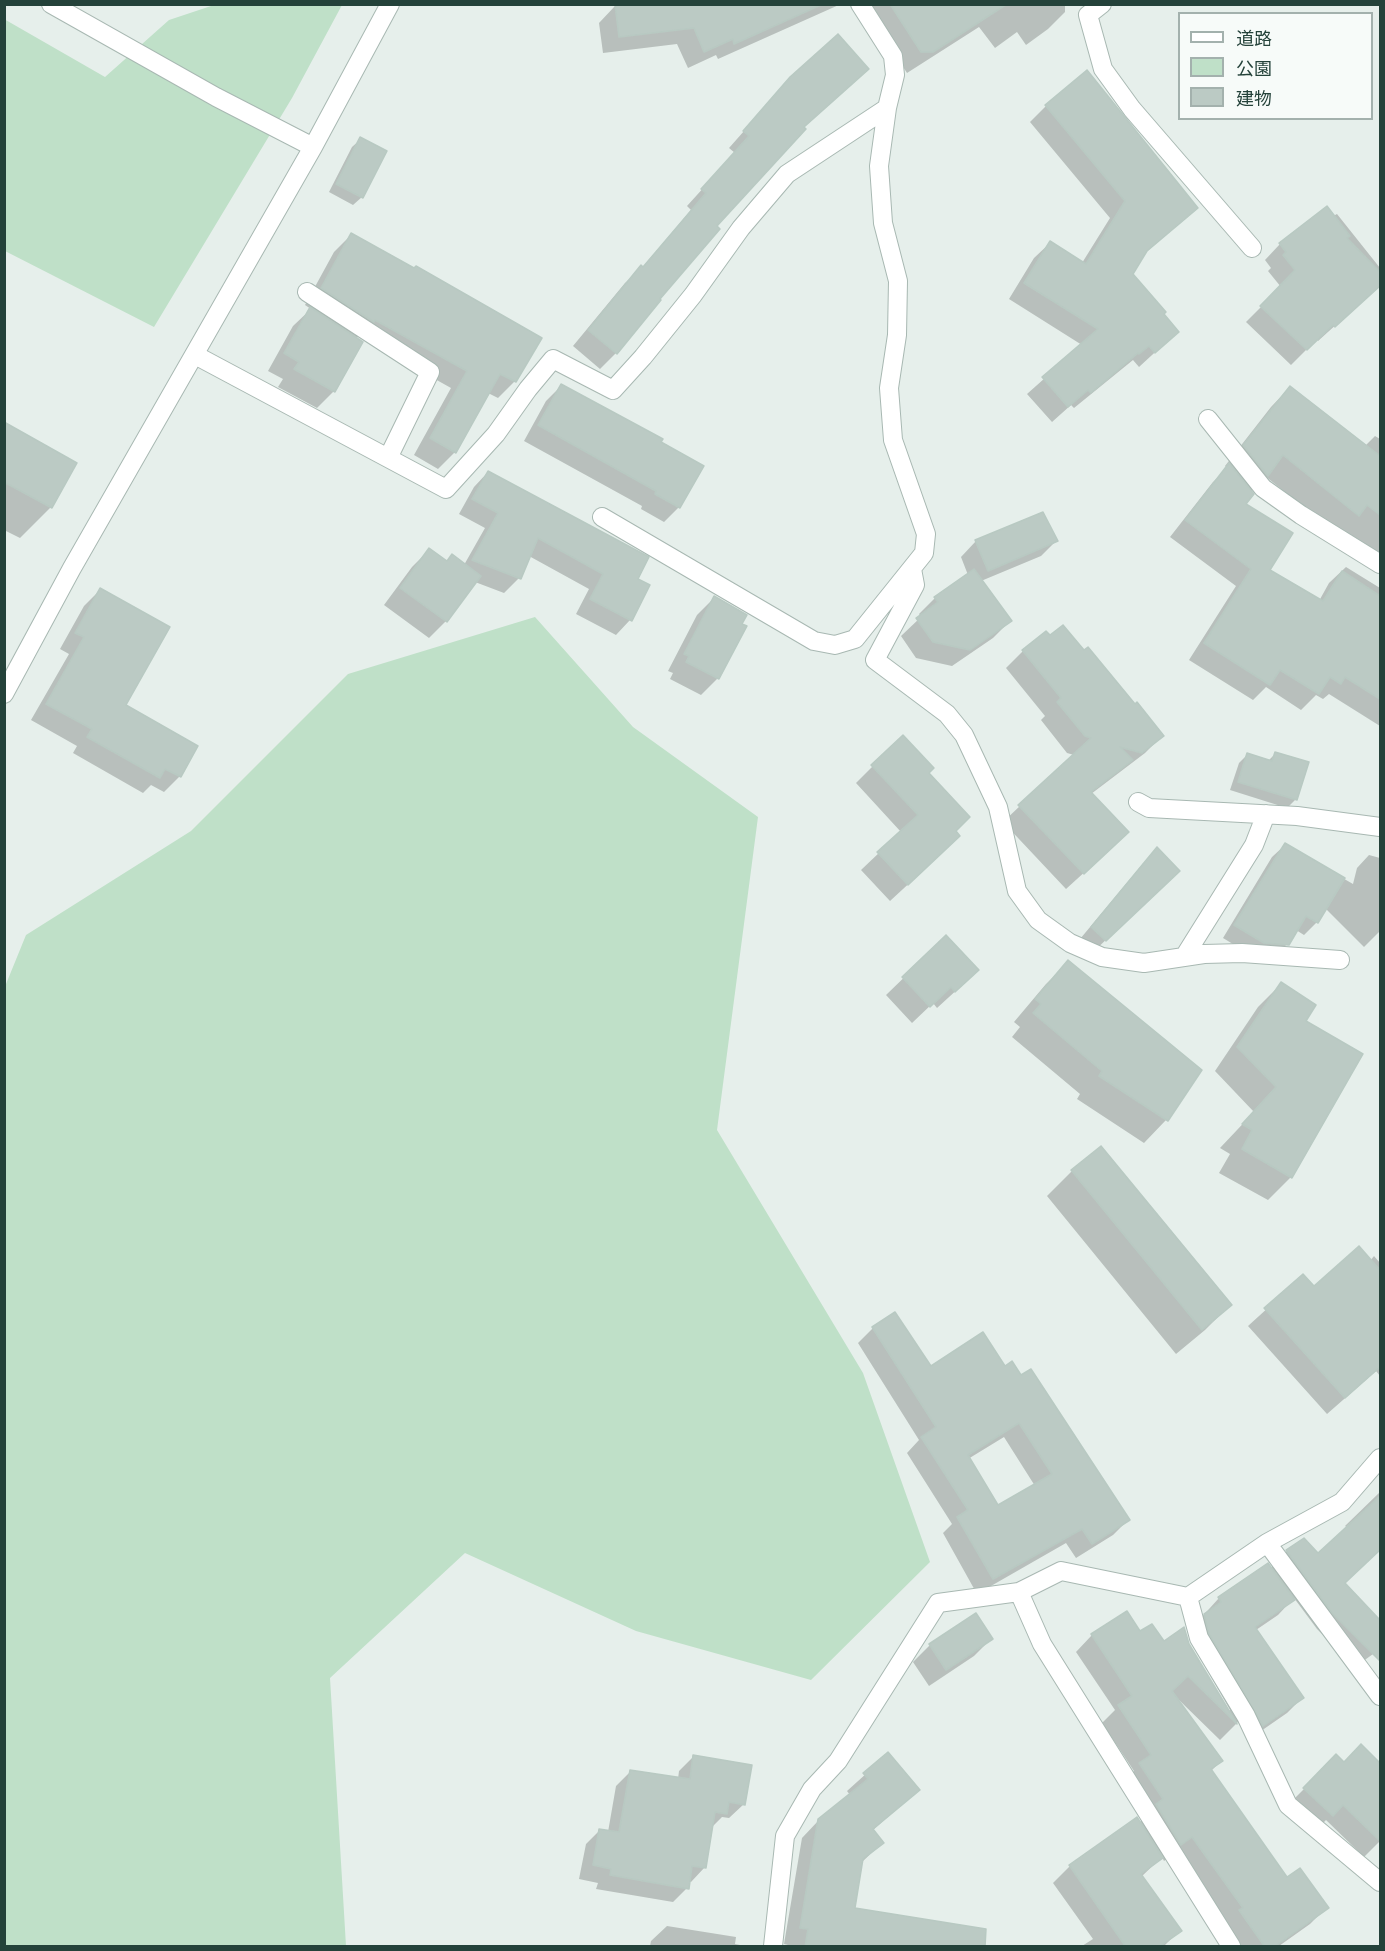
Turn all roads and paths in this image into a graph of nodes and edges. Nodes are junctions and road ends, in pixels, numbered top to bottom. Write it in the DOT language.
graph roads {
  1 [pos="51,4"];
  2 [pos="390,4"];
  3 [pos="860,4"];
  4 [pos="1102,4"];
  5 [pos="887,108"];
  6 [pos="313,147"];
  7 [pos="1252,248"];
  8 [pos="308,292"];
  9 [pos="195,355"];
  10 [pos="1208,419"];
  11 [pos="388,458"];
  12 [pos="602,517"];
  13 [pos="1380,564"];
  14 [pos="912,568"];
  15 [pos="4,694"];
  16 [pos="1137,802"];
  17 [pos="1266,814"];
  18 [pos="1380,827"];
  19 [pos="1184,957"];
  20 [pos="1340,960"];
  21 [pos="1380,1458"];
  22 [pos="1267,1543"];
  23 [pos="1019,1592"];
  24 [pos="1188,1597"];
  25 [pos="1380,1696"];
  26 [pos="1380,1882"];
  27 [pos="773,1947"];
  28 [pos="1231,1947"];
  1 -- 6 [label="street"];
  2 -- 6 [label="street"];
  3 -- 5 [label="street"];
  4 -- 7 [label="street"];
  5 -- 11 [label="street"];
  5 -- 14 [label="street"];
  6 -- 9 [label="street"];
  8 -- 11 [label="street"];
  9 -- 11 [label="street"];
  9 -- 15 [label="street"];
  10 -- 13 [label="street"];
  12 -- 14 [label="street"];
  14 -- 19 [label="street"];
  16 -- 17 [label="street"];
  17 -- 18 [label="street"];
  17 -- 19 [label="street"];
  19 -- 20 [label="street"];
  21 -- 22 [label="street"];
  22 -- 24 [label="street"];
  22 -- 25 [label="street"];
  23 -- 24 [label="street"];
  23 -- 27 [label="street"];
  23 -- 28 [label="street"];
  24 -- 26 [label="street"];
}
